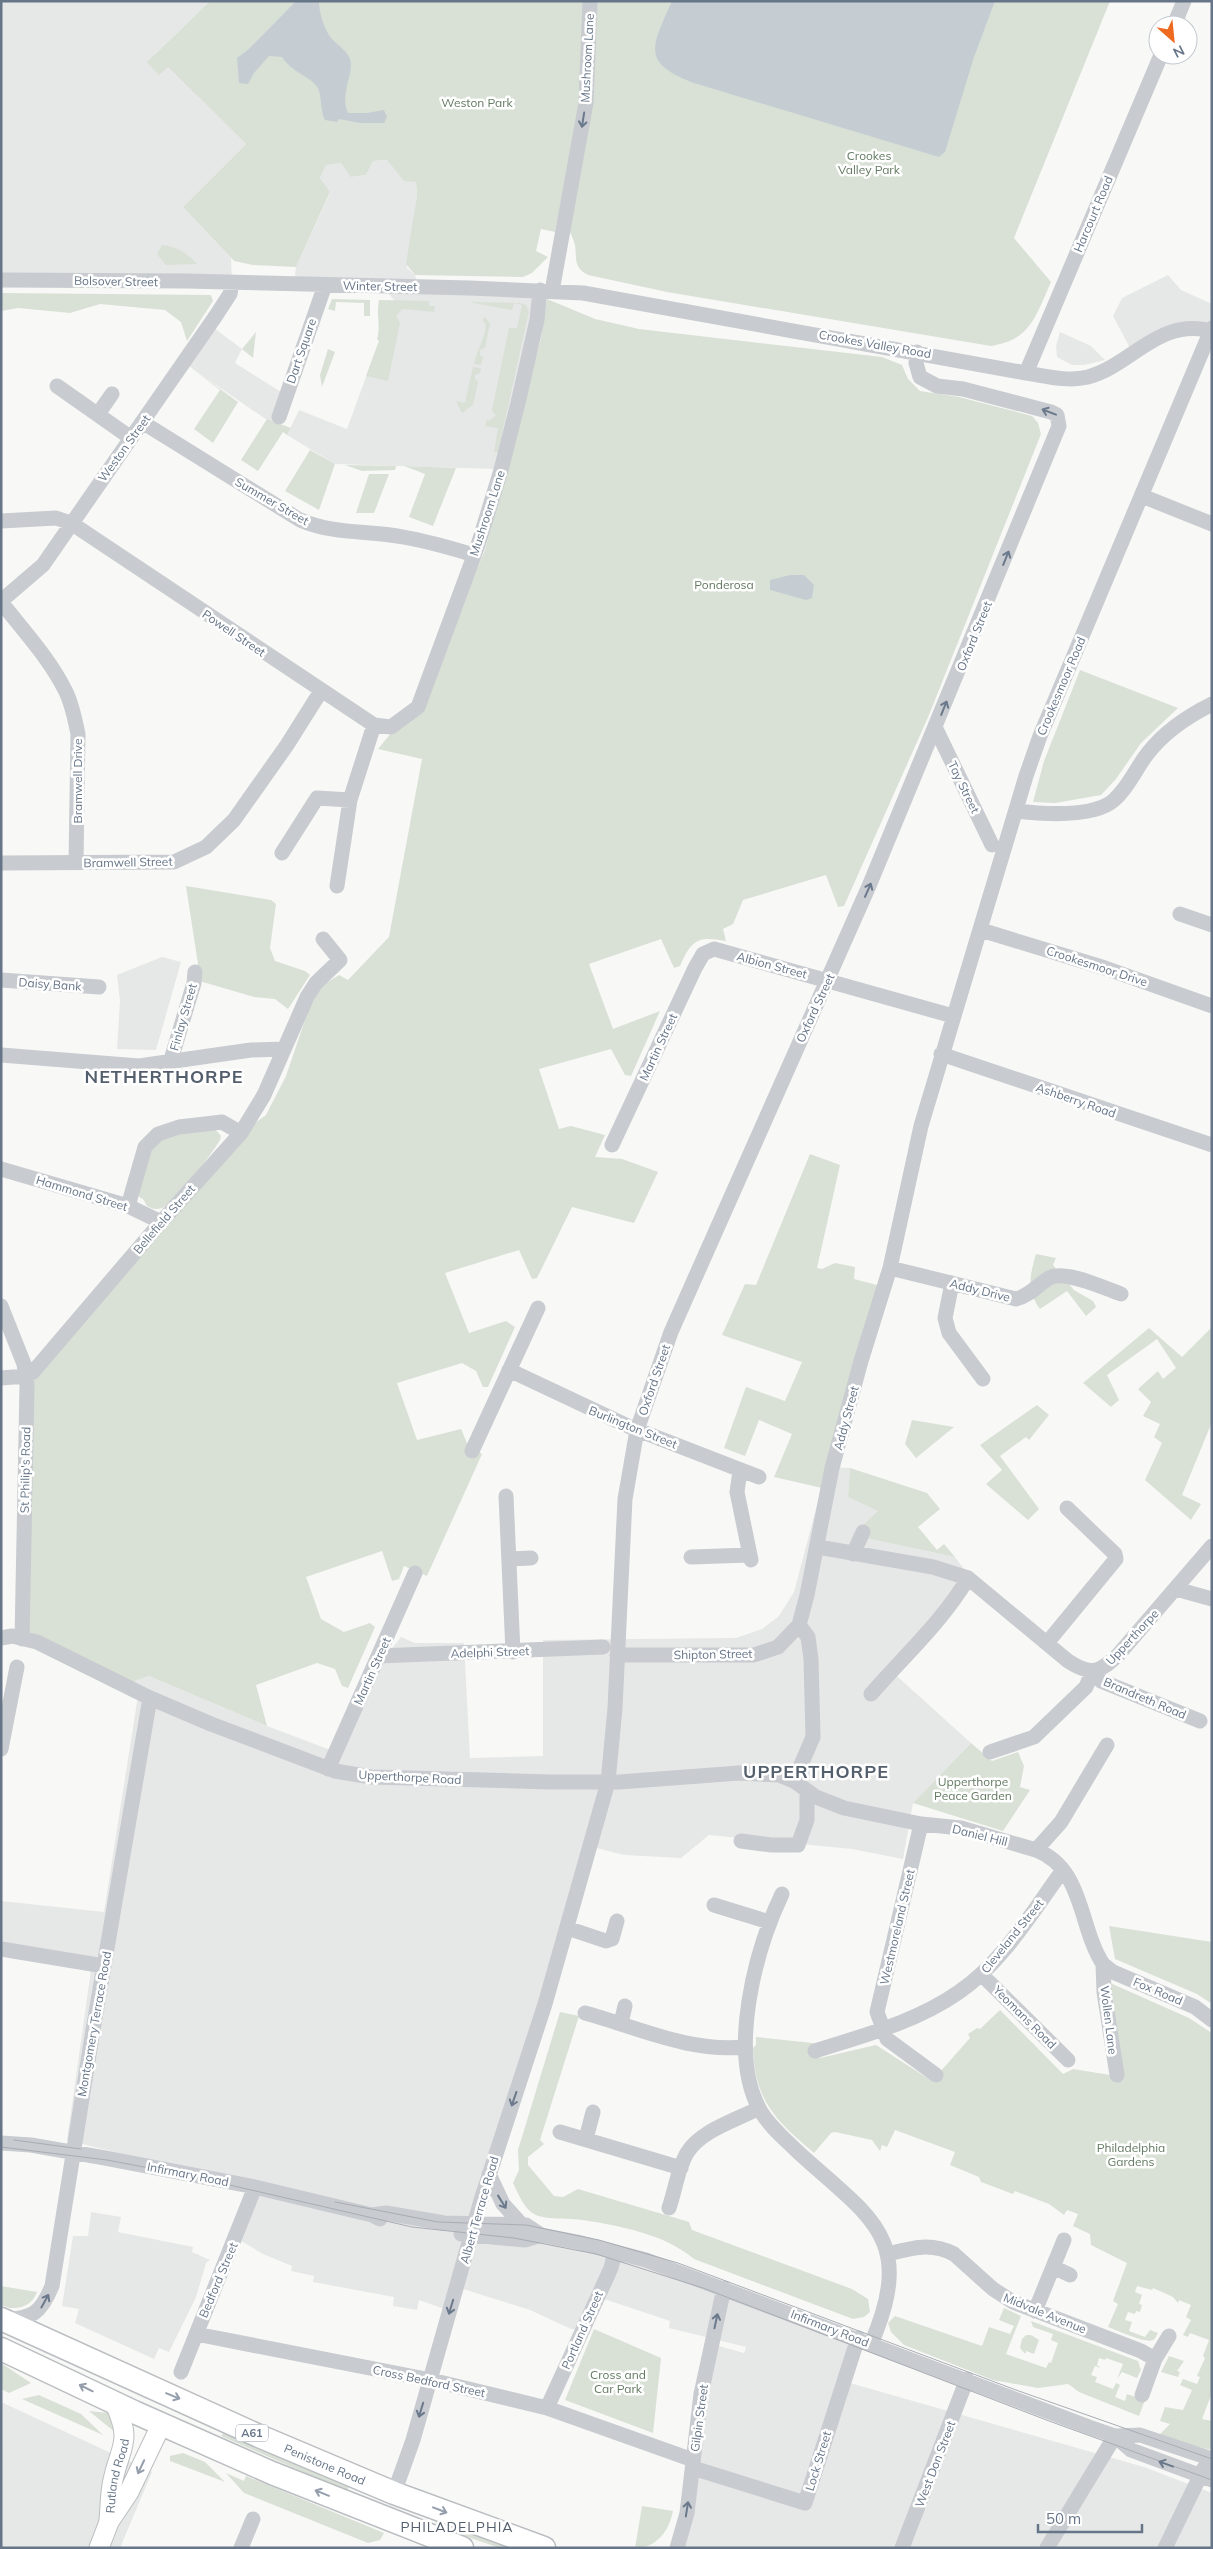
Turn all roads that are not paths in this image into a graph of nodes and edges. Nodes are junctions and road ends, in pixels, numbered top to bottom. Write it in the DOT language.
graph roads {
  1 [pos="590,1"];
  2 [pos="1184,1"];
  3 [pos="1178,15"];
  4 [pos="1157,65"];
  5 [pos="1,280"];
  6 [pos="232,283"];
  7 [pos="325,285"];
  8 [pos="540,290"];
  9 [pos="1211,330"];
  10 [pos="917,352"];
  11 [pos="1026,373"];
  12 [pos="57,386"];
  13 [pos="112,394"];
  14 [pos="98,414"];
  15 [pos="279,417"];
  16 [pos="142,422"];
  17 [pos="130,438"];
  18 [pos="1142,496"];
  19 [pos="1,521"];
  20 [pos="71,523"];
  21 [pos="1212,524"];
  22 [pos="474,555"];
  23 [pos="1,601"];
  24 [pos="321,691"];
  25 [pos="1211,707"];
  26 [pos="374,725"];
  27 [pos="936,729"];
  28 [pos="350,800"];
  29 [pos="1016,811"];
  30 [pos="992,845"];
  31 [pos="282,853"];
  32 [pos="1,863"];
  33 [pos="76,863"];
  34 [pos="337,886"];
  35 [pos="1180,914"];
  36 [pos="1212,925"];
  37 [pos="980,930"];
  38 [pos="323,938"];
  39 [pos="707,951"];
  40 [pos="195,972"];
  41 [pos="1,980"];
  42 [pos="827,980"];
  43 [pos="99,987"];
  44 [pos="1212,1006"];
  45 [pos="953,1016"];
  46 [pos="284,1049"];
  47 [pos="941,1054"];
  48 [pos="1,1055"];
  49 [pos="170,1062"];
  50 [pos="241,1133"];
  51 [pos="612,1145"];
  52 [pos="1212,1145"];
  53 [pos="1,1169"];
  54 [pos="128,1206"];
  55 [pos="161,1222"];
  56 [pos="890,1268"];
  57 [pos="952,1283"];
  58 [pos="1121,1294"];
  59 [pos="1,1306"];
  60 [pos="538,1308"];
  61 [pos="509,1370"];
  62 [pos="26,1376"];
  63 [pos="1,1378"];
  64 [pos="983,1379"];
  65 [pos="637,1430"];
  66 [pos="472,1451"];
  67 [pos="740,1470"];
  68 [pos="759,1477"];
  69 [pos="506,1496"];
  70 [pos="1067,1508"];
  71 [pos="864,1532"];
  72 [pos="1212,1546"];
  73 [pos="818,1547"];
  74 [pos="852,1554"];
  75 [pos="691,1557"];
  76 [pos="531,1558"];
  77 [pos="509,1559"];
  78 [pos="415,1573"];
  79 [pos="968,1578"];
  80 [pos="1176,1589"];
  81 [pos="1212,1599"];
  82 [pos="798,1625"];
  83 [pos="1,1638"];
  84 [pos="22,1639"];
  85 [pos="1047,1644"];
  86 [pos="602,1647"];
  87 [pos="513,1652"];
  88 [pos="617,1655"];
  89 [pos="378,1656"];
  90 [pos="17,1667"];
  91 [pos="1092,1672"];
  92 [pos="871,1694"];
  93 [pos="150,1698"];
  94 [pos="1200,1721"];
  95 [pos="1107,1745"];
  96 [pos="1,1749"];
  97 [pos="990,1752"];
  98 [pos="328,1769"];
  99 [pos="794,1781"];
  100 [pos="608,1782"];
  101 [pos="807,1791"];
  102 [pos="921,1824"];
  103 [pos="741,1841"];
  104 [pos="1036,1850"];
  105 [pos="1064,1870"];
  106 [pos="782,1894"];
  107 [pos="714,1905"];
  108 [pos="617,1921"];
  109 [pos="769,1922"];
  110 [pos="567,1928"];
  111 [pos="1,1950"];
  112 [pos="1103,1964"];
  113 [pos="104,1966"];
  114 [pos="981,1974"];
  115 [pos="625,2006"];
  116 [pos="585,2013"];
  117 [pos="1209,2014"];
  118 [pos="620,2023"];
  119 [pos="883,2030"];
  120 [pos="745,2047"];
  121 [pos="815,2051"];
  122 [pos="1068,2060"];
  123 [pos="936,2075"];
  124 [pos="1117,2075"];
  125 [pos="760,2108"];
  126 [pos="593,2112"];
  127 [pos="560,2132"];
  128 [pos="586,2139"];
  129 [pos="1,2144"];
  130 [pos="72,2152"];
  131 [pos="681,2168"];
  132 [pos="489,2174"];
  133 [pos="255,2188"];
  134 [pos="670,2208"];
  135 [pos="522,2225"];
  136 [pos="472,2229"];
  137 [pos="541,2235"];
  138 [pos="1064,2240"];
  139 [pos="615,2252"];
  140 [pos="888,2254"];
  141 [pos="1054,2267"];
  142 [pos="1070,2275"];
  143 [pos="724,2288"];
  144 [pos="1035,2311"];
  145 [pos="2,2319"];
  146 [pos="196,2334"];
  147 [pos="1169,2336"];
  148 [pos="864,2341"];
  149 [pos="1,2349"];
  150 [pos="1155,2359"];
  151 [pos="112,2369"];
  152 [pos="181,2372"];
  153 [pos="431,2380"];
  154 [pos="967,2380"];
  155 [pos="1142,2395"];
  156 [pos="114,2402"];
  157 [pos="547,2408"];
  158 [pos="162,2423"];
  159 [pos="1115,2436"];
  160 [pos="1210,2458"];
  161 [pos="693,2464"];
  162 [pos="1206,2478"];
  163 [pos="394,2493"];
  164 [pos="368,2512"];
  165 [pos="253,2519"];
  166 [pos="109,2522"];
  167 [pos="453,2546"];
  168 [pos="98,2548"];
  169 [pos="241,2548"];
  170 [pos="544,2548"];
  171 [pos="677,2548"];
  172 [pos="902,2548"];
  173 [pos="1047,2548"];
  174 [pos="1165,2548"];
  1 -- 8 [label="street, Mushroom Lane, one-way"];
  2 -- 3 [label="street"];
  4 -- 11 [label="street, Harcourt Road"];
  5 -- 6 [label="street, Bolsover Street"];
  6 -- 7 [label="street, Winter Street"];
  6 -- 16 [label="street, Weston Street"];
  7 -- 8 [label="street, Winter Street"];
  7 -- 15 [label="street, Dart Square"];
  8 -- 10 [label="street, Crookes Valley Road"];
  8 -- 22 [label="street, Mushroom Lane"];
  9 -- 11 [label="street, Crookes Valley Road"];
  9 -- 18 [label="street, Crookesmoor Road"];
  10 -- 11 [label="street, Crookes Valley Road"];
  27 -- 10 [label="street, Oxford Street, one-way"];
  12 -- 14 [label="street"];
  13 -- 14 [label="street"];
  14 -- 17 [label="street"];
  16 -- 17 [label="street, Weston Street"];
  16 -- 22 [label="street, Summer Street"];
  17 -- 20 [label="street, Weston Street"];
  18 -- 21 [label="street"];
  18 -- 29 [label="street, Crookesmoor Road"];
  19 -- 20 [label="street"];
  20 -- 23 [label="street, Weston Street"];
  20 -- 24 [label="street, Powell Street"];
  22 -- 26 [label="street, Mushroom Lane"];
  23 -- 33 [label="street, Bramwell Drive"];
  24 -- 26 [label="street, Powell Street"];
  24 -- 33 [label="street, Bramwell Street"];
  25 -- 29 [label="street"];
  26 -- 28 [label="street"];
  27 -- 30 [label="street, Tay Street"];
  42 -- 27 [label="street, Oxford Street, one-way"];
  28 -- 31 [label="street"];
  28 -- 34 [label="street"];
  29 -- 37 [label="street, Crookesmoor Road"];
  32 -- 33 [label="street, Bramwell Street"];
  35 -- 36 [label="street"];
  37 -- 44 [label="street, Crookesmoor Drive"];
  37 -- 45 [label="street, Crookesmoor Road"];
  38 -- 46 [label="street, Bellefield Street"];
  39 -- 42 [label="street, Albion Street"];
  39 -- 51 [label="street, Martin Street"];
  40 -- 49 [label="street, Finlay Street"];
  41 -- 43 [label="street, Daisy Bank"];
  42 -- 45 [label="street, Albion Street"];
  42 -- 65 [label="street, Oxford Street"];
  45 -- 47 [label="street, Crookesmoor Road"];
  46 -- 49 [label="street"];
  46 -- 50 [label="street, Bellefield Street"];
  47 -- 52 [label="street, Ashberry Road"];
  47 -- 56 [label="street, Addy Street"];
  48 -- 49 [label="street"];
  50 -- 54 [label="street"];
  50 -- 55 [label="street, Bellefield Street"];
  53 -- 54 [label="street, Hammond Street"];
  54 -- 55 [label="street, Hammond Street"];
  55 -- 62 [label="street, Bellefield Street"];
  56 -- 57 [label="street, Addy Drive"];
  56 -- 73 [label="street, Addy Street"];
  57 -- 58 [label="street, Addy Drive"];
  57 -- 64 [label="street"];
  59 -- 62 [label="street, St Philip's Road"];
  60 -- 61 [label="street"];
  61 -- 65 [label="street, Burlington Street"];
  61 -- 66 [label="street"];
  62 -- 63 [label="street"];
  62 -- 84 [label="street, St Philip's Road"];
  65 -- 67 [label="street, Burlington Street"];
  65 -- 88 [label="street, Oxford Street"];
  67 -- 68 [label="street, Burlington Street"];
  67 -- 75 [label="street"];
  69 -- 77 [label="street"];
  70 -- 85 [label="street"];
  71 -- 74 [label="street"];
  72 -- 80 [label="street, Upperthorpe"];
  73 -- 74 [label="street, Upperthorpe"];
  73 -- 82 [label="street, Addy Street"];
  74 -- 79 [label="street, Upperthorpe"];
  76 -- 77 [label="street"];
  77 -- 87 [label="street"];
  78 -- 89 [label="street, Martin Street"];
  79 -- 85 [label="street, Upperthorpe"];
  79 -- 92 [label="street"];
  80 -- 81 [label="street"];
  80 -- 91 [label="street, Upperthorpe"];
  82 -- 88 [label="street, Shipton Street"];
  82 -- 99 [label="street"];
  83 -- 84 [label="street, Upperthorpe Road"];
  84 -- 93 [label="street, Upperthorpe Road"];
  85 -- 91 [label="street, Upperthorpe"];
  86 -- 87 [label="street, Adelphi Street"];
  87 -- 89 [label="street, Adelphi Street"];
  88 -- 100 [label="street, Oxford Street"];
  89 -- 98 [label="street, Martin Street"];
  90 -- 96 [label="street"];
  91 -- 94 [label="street, Brandreth Road"];
  91 -- 97 [label="street"];
  93 -- 98 [label="street, Upperthorpe Road"];
  93 -- 113 [label="street, Montgomery Terrace Road"];
  95 -- 104 [label="street"];
  98 -- 100 [label="street, Upperthorpe Road"];
  99 -- 100 [label="street, Upperthorpe Road"];
  99 -- 101 [label="street, Daniel Hill"];
  100 -- 110 [label="street, Albert Terrace Road"];
  101 -- 102 [label="street, Daniel Hill"];
  101 -- 103 [label="street"];
  102 -- 104 [label="street, Daniel Hill"];
  102 -- 119 [label="street, Westmoreland Street"];
  104 -- 105 [label="street, Daniel Hill"];
  105 -- 112 [label="street, Daniel Hill"];
  105 -- 114 [label="street, Cleveland Street"];
  106 -- 109 [label="street"];
  107 -- 109 [label="street"];
  108 -- 110 [label="street"];
  109 -- 120 [label="street"];
  110 -- 132 [label="street, Albert Terrace Road, one-way"];
  111 -- 113 [label="street"];
  112 -- 117 [label="street, Fox Road"];
  112 -- 124 [label="street, Wollen Lane"];
  113 -- 130 [label="street, Montgomery Terrace Road"];
  114 -- 119 [label="street, Cleveland Street"];
  114 -- 122 [label="street, Yeomans Road"];
  115 -- 118 [label="street"];
  116 -- 118 [label="street"];
  118 -- 120 [label="street"];
  119 -- 121 [label="street, Cleveland Street"];
  119 -- 123 [label="street"];
  120 -- 125 [label="street"];
  125 -- 131 [label="street"];
  125 -- 140 [label="street"];
  126 -- 128 [label="street"];
  127 -- 128 [label="street"];
  128 -- 131 [label="street"];
  129 -- 130 [label="street, Infirmary Road"];
  130 -- 133 [label="street, Infirmary Road"];
  145 -- 130 [label="street, Montgomery Terrace Road, one-way"];
  131 -- 134 [label="street"];
  132 -- 135 [label="street, one-way"];
  132 -- 136 [label="street, Albert Terrace Road"];
  133 -- 136 [label="street, Infirmary Road"];
  133 -- 146 [label="street, Bedford Street"];
  135 -- 136 [label="street, Infirmary Road"];
  135 -- 137 [label="street, Infirmary Road"];
  136 -- 137 [label="street, Infirmary Road"];
  136 -- 153 [label="street, Albert Terrace Road, one-way"];
  137 -- 139 [label="street, Infirmary Road"];
  138 -- 141 [label="street"];
  139 -- 143 [label="street, Infirmary Road"];
  139 -- 157 [label="street, Portland Street"];
  140 -- 144 [label="street, Midvale Avenue"];
  140 -- 148 [label="street"];
  141 -- 142 [label="street"];
  141 -- 144 [label="street"];
  143 -- 148 [label="street, Infirmary Road"];
  161 -- 143 [label="street, Gilpin Street, one-way"];
  144 -- 150 [label="street, Midvale Avenue"];
  145 -- 151 [label="highway, Penistone Road / A61"];
  146 -- 152 [label="street, Bedford Street"];
  146 -- 153 [label="street, Cross Bedford Street"];
  147 -- 150 [label="street"];
  148 -- 154 [label="street, Infirmary Road"];
  148 -- 161 [label="street, Lock Street"];
  156 -- 149 [label="highway, A61, one-way"];
  150 -- 155 [label="street"];
  151 -- 158 [label="highway"];
  151 -- 163 [label="highway, Penistone Road / A61, one-way"];
  153 -- 157 [label="street, Cross Bedford Street"];
  153 -- 163 [label="street, Albert Terrace Road, one-way"];
  154 -- 159 [label="street, Infirmary Road"];
  154 -- 172 [label="street, West Don Street"];
  156 -- 158 [label="highway, A61"];
  156 -- 166 [label="main road, Rutland Road"];
  157 -- 161 [label="street, Cross Bedford Street"];
  164 -- 158 [label="highway, A61, one-way"];
  158 -- 166 [label="main road, Rutland Road, one-way"];
  159 -- 160 [label="street, Infirmary Road"];
  162 -- 159 [label="street, Infirmary Road, one-way"];
  159 -- 173 [label="street"];
  160 -- 162 [label="street"];
  171 -- 161 [label="street, Gilpin Street, one-way"];
  162 -- 174 [label="street"];
  163 -- 164 [label="highway"];
  163 -- 170 [label="highway, Penistone Road / A61, one-way"];
  164 -- 167 [label="highway, A61"];
  165 -- 169 [label="street"];
  166 -- 168 [label="main road, Rutland Road"];
}
